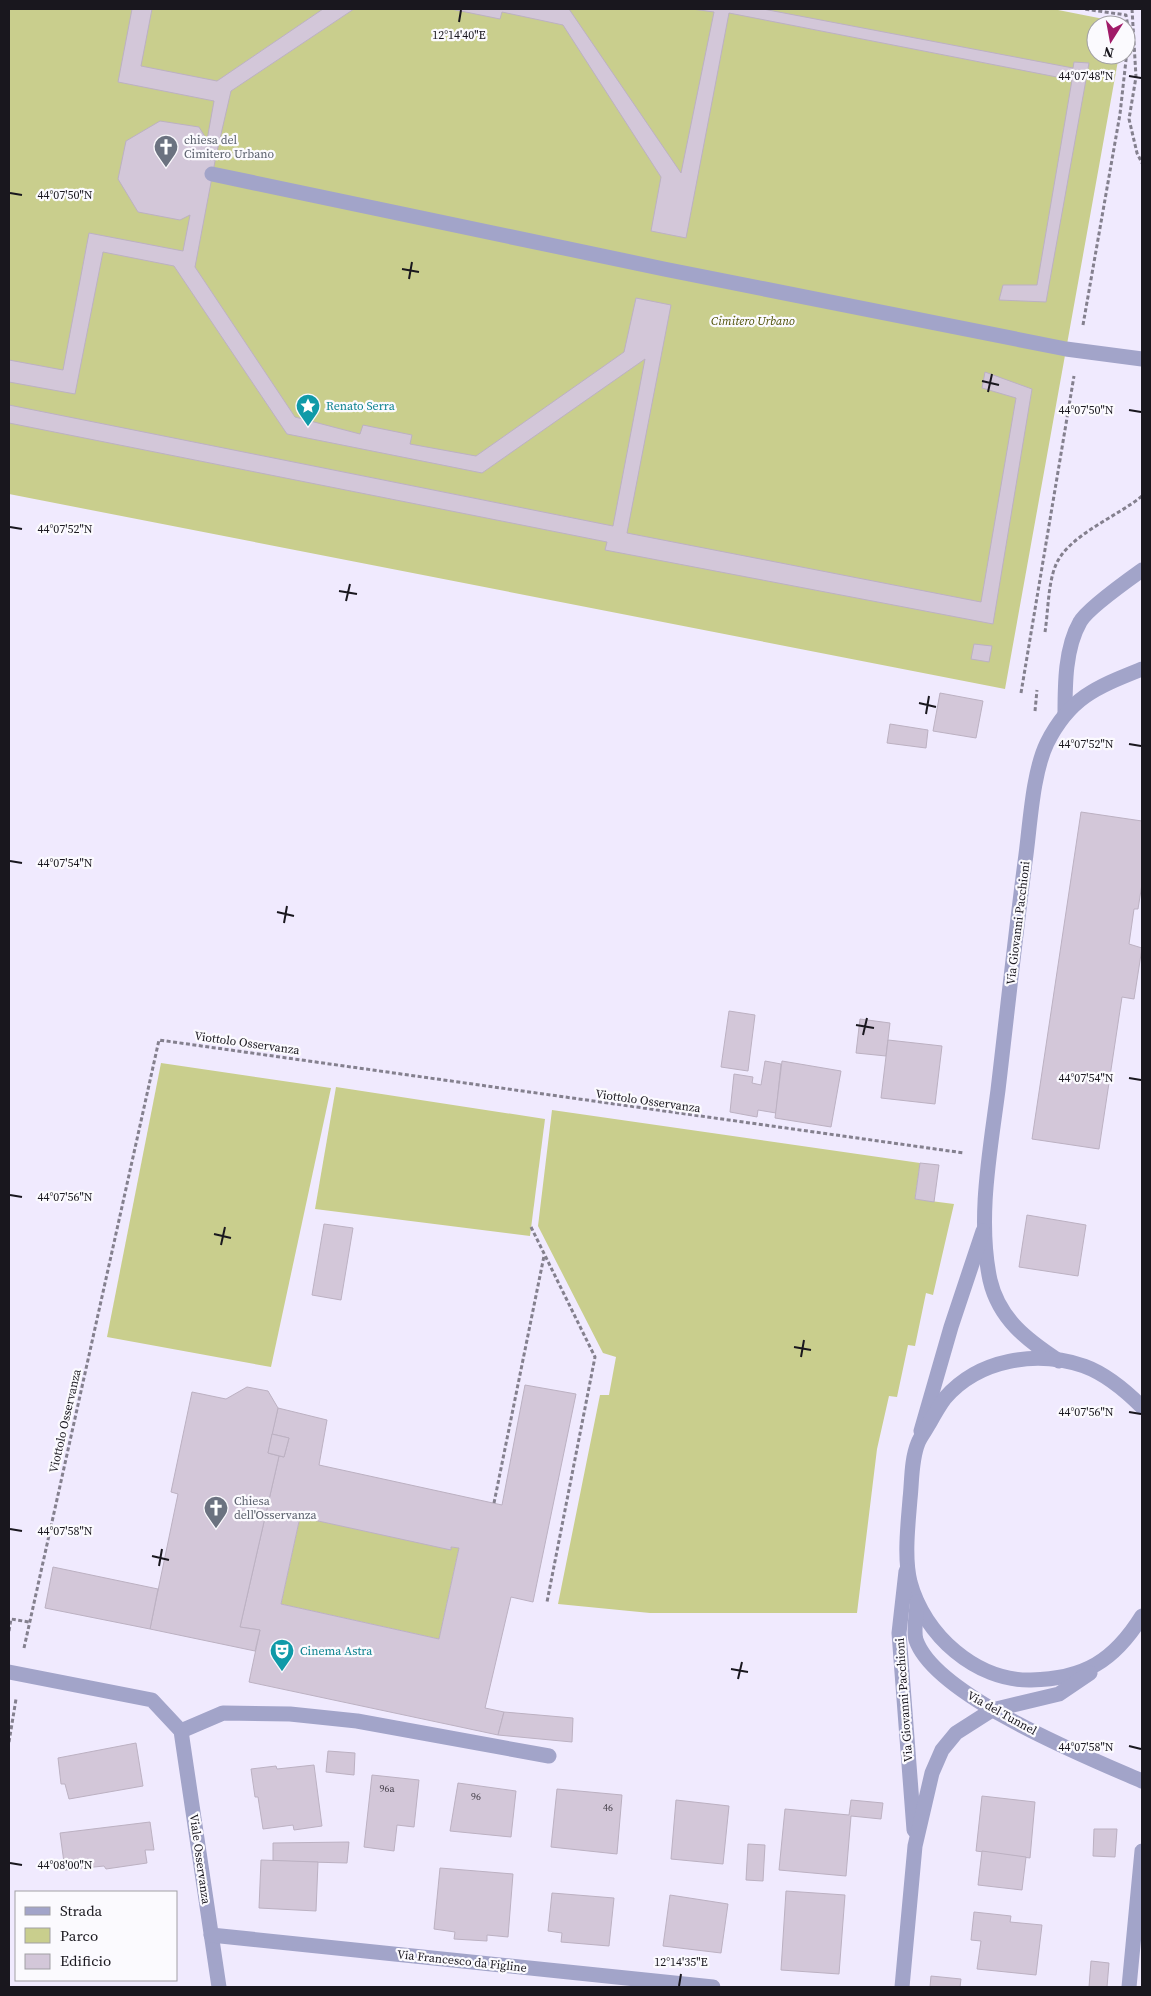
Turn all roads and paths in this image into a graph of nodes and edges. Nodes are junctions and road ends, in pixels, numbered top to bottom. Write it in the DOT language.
graph roads {
  1 [pos="1132,9"];
  2 [pos="1142,163"];
  3 [pos="212,174"];
  4 [pos="1142,359"];
  5 [pos="1142,570"];
  6 [pos="1142,669"];
  7 [pos="1065,714"];
  8 [pos="965,1154"];
  9 [pos="531,1227"];
  10 [pos="984,1228"];
  11 [pos="544,1255"];
  12 [pos="1059,1360"];
  13 [pos="1142,1407"];
  14 [pos="918,1444"];
  15 [pos="494,1503"];
  16 [pos="908,1555"];
  17 [pos="917,1599"];
  18 [pos="547,1602"];
  19 [pos="1142,1616"];
  20 [pos="29,1622"];
  21 [pos="9,1631"];
  22 [pos="1115,1652"];
  23 [pos="14,1673"];
  24 [pos="992,1710"];
  25 [pos="182,1730"];
  26 [pos="9,1742"];
  27 [pos="550,1756"];
  28 [pos="1142,1781"];
  29 [pos="915,1846"];
  30 [pos="1142,1851"];
  31 [pos="210,1935"];
  32 [pos="218,1987"];
  33 [pos="713,1987"];
  34 [pos="902,1987"];
  35 [pos="1128,1987"];
  1 -- 2 [label="path"];
  3 -- 4 [label="street"];
  5 -- 7 [label="street"];
  6 -- 7 [label="street, Via Giovanni Pacchioni"];
  7 -- 10 [label="street, Via Giovanni Pacchioni"];
  8 -- 20 [label="path, Viottolo Osservanza"];
  9 -- 11 [label="path"];
  10 -- 12 [label="street, Via Giovanni Pacchioni"];
  10 -- 14 [label="street, Via Giovanni Pacchioni"];
  11 -- 15 [label="path"];
  11 -- 18 [label="path"];
  12 -- 13 [label="street"];
  12 -- 14 [label="street"];
  14 -- 16 [label="street"];
  16 -- 17 [label="street"];
  16 -- 29 [label="street, Via Giovanni Pacchioni"];
  17 -- 22 [label="street"];
  17 -- 24 [label="street, Via del Tunnel"];
  19 -- 22 [label="street"];
  20 -- 21 [label="path"];
  20 -- 23 [label="path, Viottolo Osservanza"];
  22 -- 24 [label="street, Via Giovanni Pacchioni"];
  23 -- 25 [label="street"];
  23 -- 26 [label="path, Viottolo Osservanza"];
  24 -- 28 [label="street, Via del Tunnel"];
  24 -- 29 [label="street, Via Giovanni Pacchioni"];
  25 -- 27 [label="street"];
  25 -- 31 [label="street, Viale Osservanza"];
  29 -- 34 [label="street, Via Giovanni Pacchioni"];
  30 -- 35 [label="street"];
  31 -- 32 [label="street, Viale Osservanza"];
  31 -- 33 [label="street, Via Francesco da Figline"];
}
